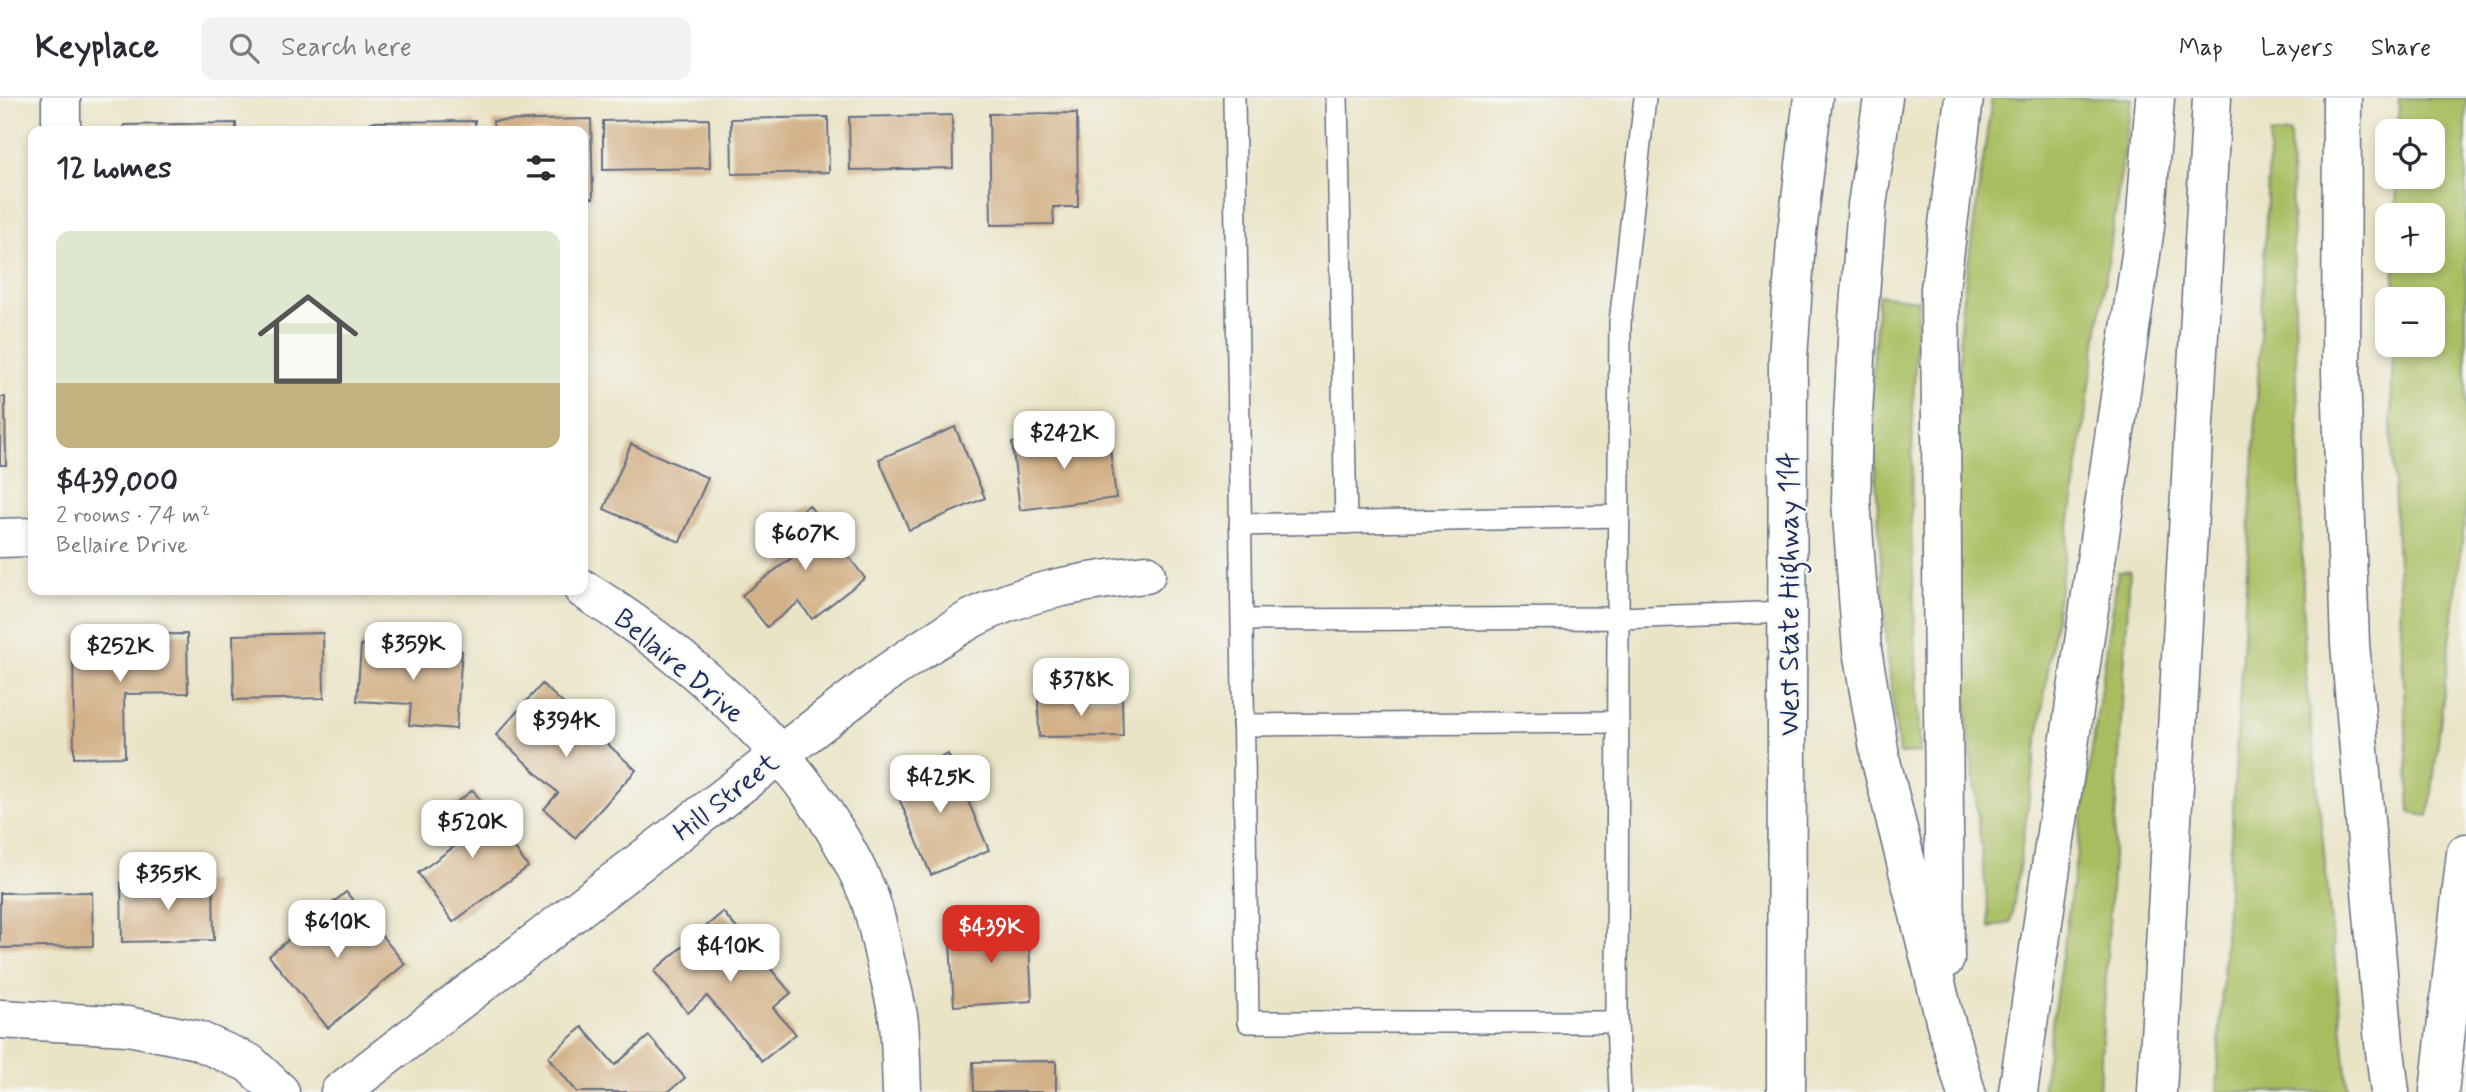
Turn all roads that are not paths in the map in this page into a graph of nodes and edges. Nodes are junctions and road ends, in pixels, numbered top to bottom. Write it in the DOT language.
graph roads {
  1 [pos="61,98"];
  2 [pos="1234,98"];
  3 [pos="1337,98"];
  4 [pos="1645,98"];
  5 [pos="1813,98"];
  6 [pos="1883,98"];
  7 [pos="1964,98"];
  8 [pos="2155,98"];
  9 [pos="2212,98"];
  10 [pos="2342,98"];
  11 [pos="61,126"];
  12 [pos="1618,516"];
  13 [pos="1346,523"];
  14 [pos="1240,525"];
  15 [pos="28,537"];
  16 [pos="0,538"];
  17 [pos="1146,574"];
  18 [pos="588,592"];
  19 [pos="1788,612"];
  20 [pos="1618,618"];
  21 [pos="1242,620"];
  22 [pos="1618,722"];
  23 [pos="1243,725"];
  24 [pos="779,755"];
  25 [pos="2466,853"];
  26 [pos="0,1019"];
  27 [pos="1945,1020"];
  28 [pos="1617,1022"];
  29 [pos="280,1092"];
  30 [pos="340,1092"];
  31 [pos="902,1092"];
  32 [pos="1620,1092"];
  33 [pos="1786,1092"];
  34 [pos="1966,1092"];
  35 [pos="2018,1092"];
  36 [pos="2157,1092"];
  37 [pos="2390,1092"];
  38 [pos="2439,1092"];
  1 -- 11 [label="main road"];
  2 -- 14 [label="lane"];
  3 -- 13 [label="lane"];
  4 -- 12 [label="lane"];
  5 -- 19 [label="main road, West State Highway 114"];
  6 -- 27 [label="main road"];
  7 -- 27 [label="main road"];
  8 -- 35 [label="main road"];
  9 -- 36 [label="main road"];
  10 -- 37 [label="main road"];
  12 -- 13 [label="lane"];
  12 -- 20 [label="lane"];
  13 -- 14 [label="lane"];
  14 -- 21 [label="lane"];
  15 -- 16 [label="main road"];
  17 -- 24 [label="main road, Hill Street"];
  18 -- 24 [label="main road, Bellaire Drive"];
  19 -- 20 [label="lane"];
  19 -- 33 [label="main road, West State Highway 114"];
  20 -- 21 [label="lane"];
  20 -- 22 [label="lane"];
  21 -- 23 [label="lane"];
  22 -- 23 [label="lane"];
  22 -- 28 [label="lane"];
  23 -- 28 [label="lane"];
  24 -- 30 [label="main road, Hill Street"];
  24 -- 31 [label="main road, Bellaire Drive"];
  25 -- 38 [label="main road"];
  26 -- 29 [label="main road"];
  27 -- 34 [label="main road"];
  28 -- 32 [label="lane"];
}
